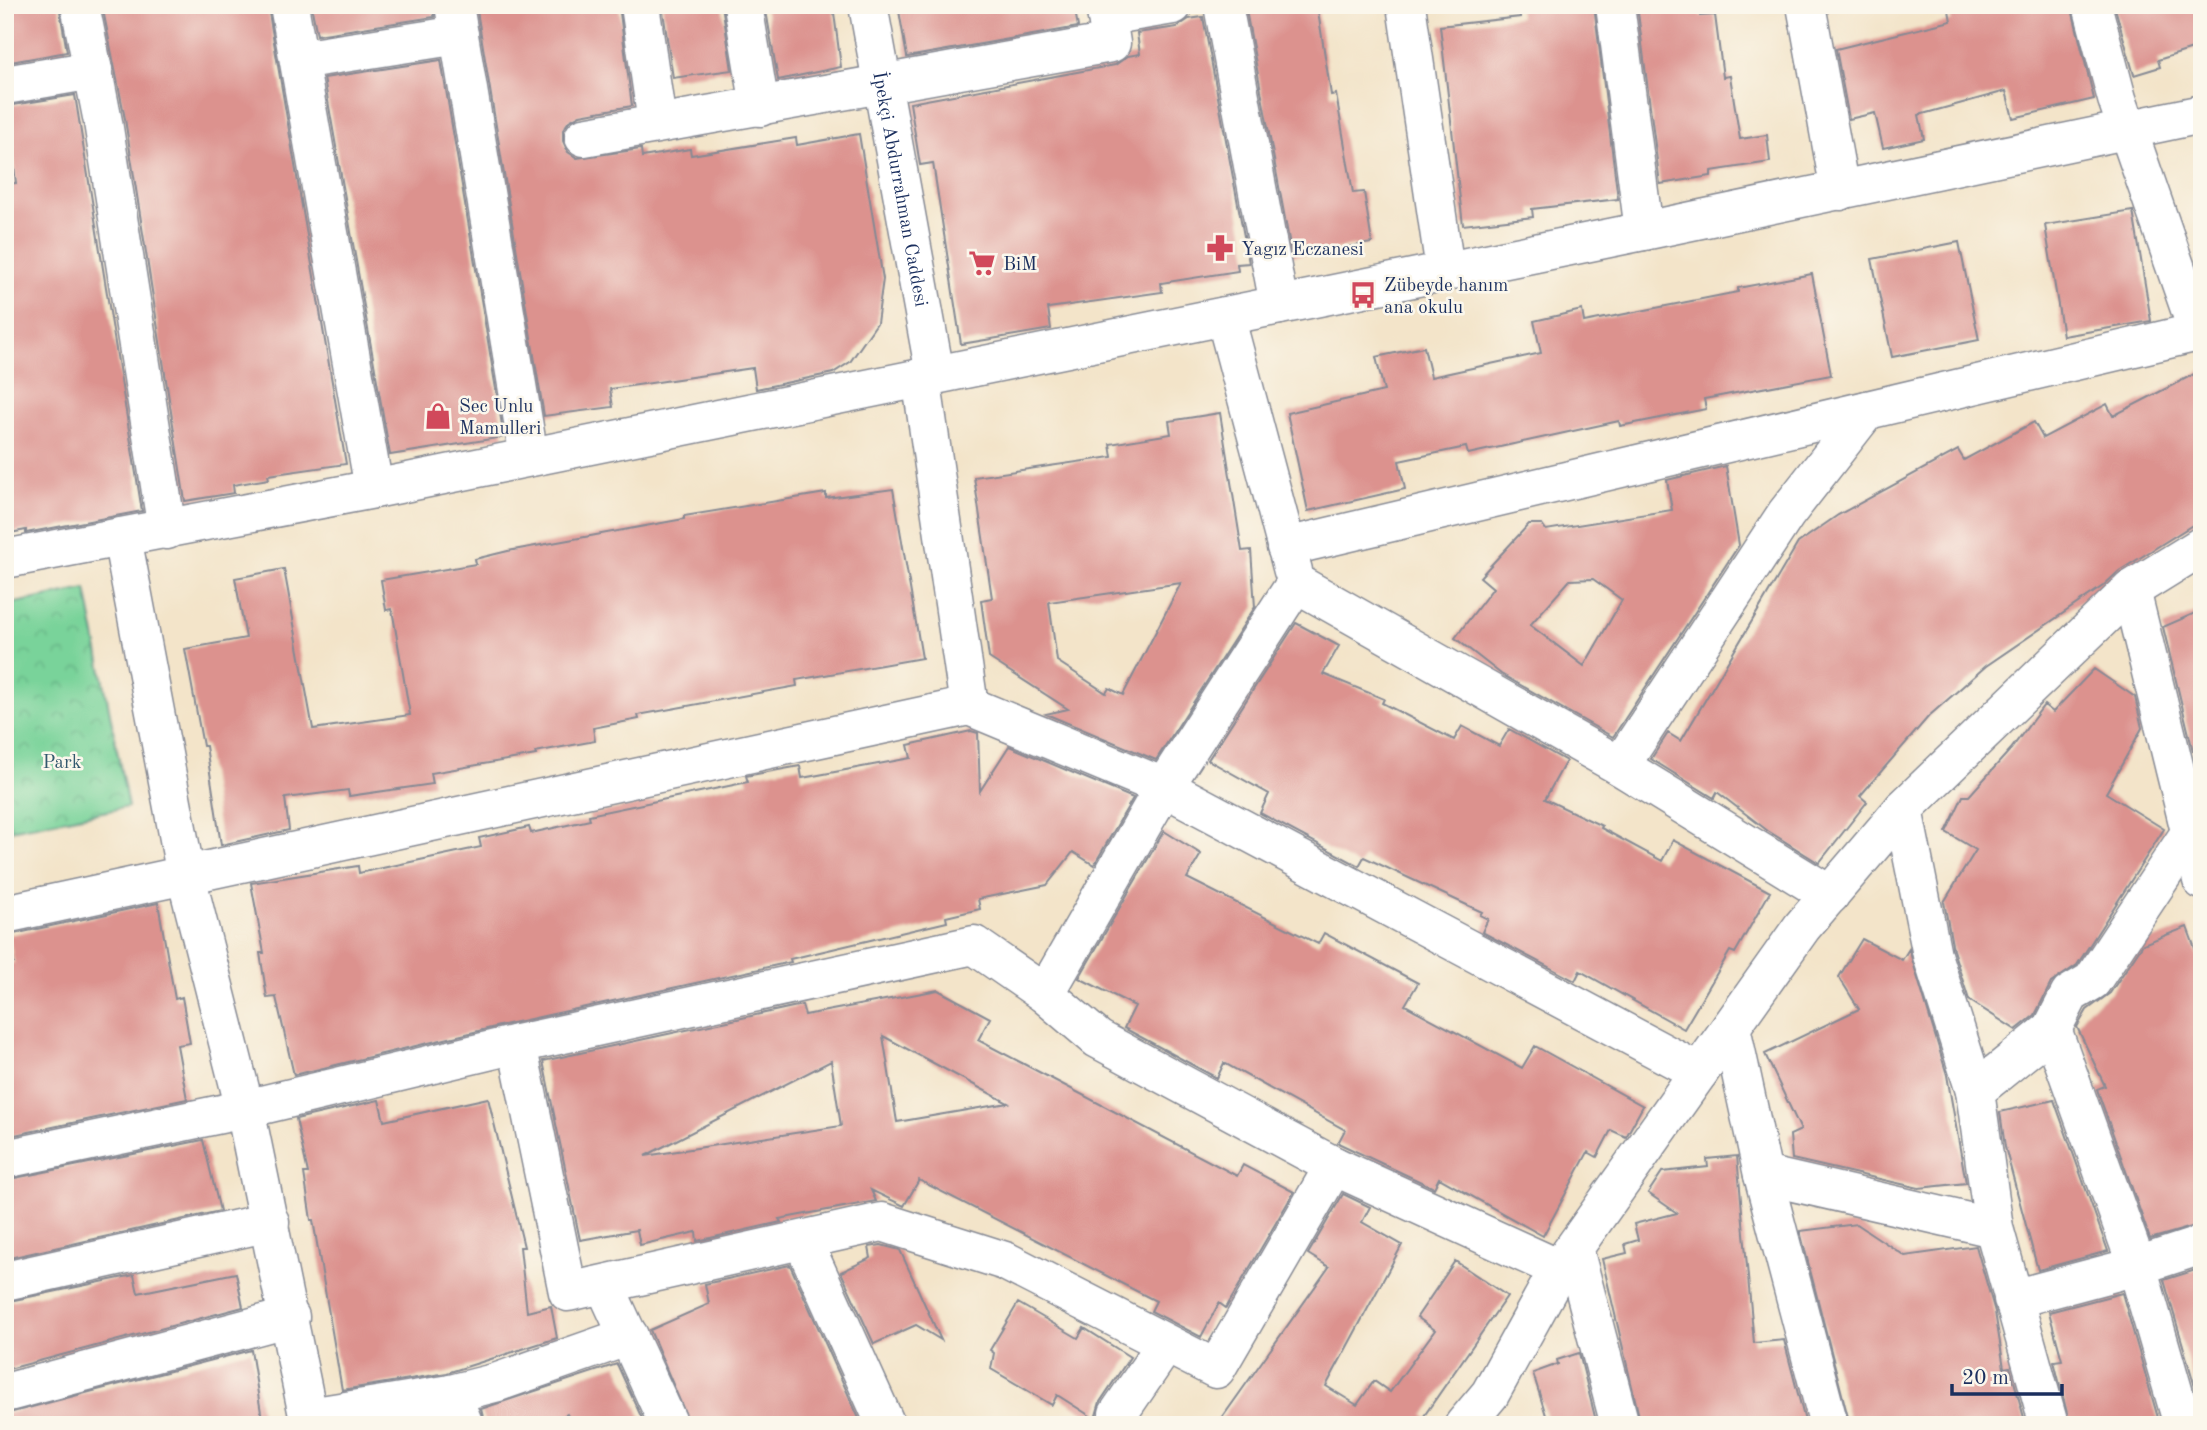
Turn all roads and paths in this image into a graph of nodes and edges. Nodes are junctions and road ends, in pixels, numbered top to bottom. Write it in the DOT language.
graph roads {
  1 [pos="80,5"];
  2 [pos="289,5"];
  3 [pos="640,5"];
  4 [pos="743,5"];
  5 [pos="868,5"];
  6 [pos="1173,5"];
  7 [pos="1223,5"];
  8 [pos="1406,5"];
  9 [pos="1615,5"];
  10 [pos="1806,5"];
  11 [pos="2092,5"];
  12 [pos="1106,10"];
  13 [pos="456,20"];
  14 [pos="299,60"];
  15 [pos="93,70"];
  16 [pos="882,84"];
  17 [pos="5,85"];
  18 [pos="760,107"];
  19 [pos="2202,114"];
  20 [pos="657,123"];
  21 [pos="2129,131"];
  22 [pos="584,137"];
  23 [pos="1840,191"];
  24 [pos="1644,232"];
  25 [pos="1445,270"];
  26 [pos="1279,305"];
  27 [pos="1225,316"];
  28 [pos="2200,335"];
  29 [pos="928,376"];
  30 [pos="1867,410"];
  31 [pos="529,457"];
  32 [pos="374,489"];
  33 [pos="167,530"];
  34 [pos="122,537"];
  35 [pos="2202,546"];
  36 [pos="1286,547"];
  37 [pos="5,559"];
  38 [pos="1296,583"];
  39 [pos="2131,590"];
  40 [pos="969,706"];
  41 [pos="1620,766"];
  42 [pos="1164,787"];
  43 [pos="1903,809"];
  44 [pos="2196,831"];
  45 [pos="186,876"];
  46 [pos="2202,880"];
  47 [pos="1830,895"];
  48 [pos="5,914"];
  49 [pos="1045,994"];
  50 [pos="1731,1027"];
  51 [pos="2052,1029"];
  52 [pos="517,1044"];
  53 [pos="1699,1072"];
  54 [pos="1975,1091"];
  55 [pos="245,1109"];
  56 [pos="5,1159"];
  57 [pos="1334,1166"];
  58 [pos="1763,1175"];
  59 [pos="270,1222"];
  60 [pos="1994,1228"];
  61 [pos="803,1241"];
  62 [pos="2202,1245"];
  63 [pos="1567,1259"];
  64 [pos="2137,1266"];
  65 [pos="5,1281"];
  66 [pos="605,1286"];
  67 [pos="2013,1298"];
  68 [pos="289,1317"];
  69 [pos="629,1336"];
  70 [pos="1166,1344"];
  71 [pos="5,1393"];
  72 [pos="457,1409"];
  73 [pos="309,1421"];
  74 [pos="668,1425"];
  75 [pos="886,1425"];
  76 [pos="1119,1425"];
  77 [pos="1464,1425"];
  78 [pos="1620,1425"];
  79 [pos="1829,1425"];
  80 [pos="2049,1425"];
  81 [pos="2183,1425"];
  1 -- 15 [label="street"];
  2 -- 14 [label="street"];
  3 -- 20 [label="street"];
  4 -- 18 [label="street"];
  5 -- 16 [label="street, İpekçi Abdurrahman Caddesi"];
  6 -- 12 [label="street"];
  7 -- 26 [label="street"];
  8 -- 25 [label="street"];
  9 -- 24 [label="street"];
  10 -- 23 [label="street"];
  11 -- 21 [label="street"];
  12 -- 16 [label="street"];
  13 -- 14 [label="street"];
  13 -- 31 [label="street"];
  14 -- 32 [label="street"];
  15 -- 17 [label="street"];
  15 -- 33 [label="street"];
  16 -- 18 [label="street"];
  16 -- 29 [label="street, İpekçi Abdurrahman Caddesi"];
  18 -- 20 [label="street"];
  19 -- 21 [label="street"];
  20 -- 22 [label="street"];
  21 -- 23 [label="street"];
  21 -- 28 [label="street"];
  23 -- 24 [label="street"];
  24 -- 25 [label="street"];
  25 -- 26 [label="street"];
  26 -- 27 [label="street"];
  27 -- 29 [label="street"];
  27 -- 36 [label="street"];
  28 -- 30 [label="street"];
  29 -- 31 [label="street"];
  29 -- 40 [label="street, İpekçi Abdurrahman Caddesi"];
  30 -- 36 [label="street"];
  30 -- 41 [label="street"];
  31 -- 32 [label="street"];
  32 -- 33 [label="street"];
  33 -- 34 [label="street"];
  34 -- 37 [label="street"];
  34 -- 45 [label="street"];
  35 -- 39 [label="street"];
  36 -- 38 [label="street"];
  38 -- 41 [label="street"];
  38 -- 42 [label="street"];
  39 -- 43 [label="street"];
  39 -- 44 [label="street"];
  40 -- 42 [label="street"];
  40 -- 45 [label="street"];
  41 -- 47 [label="street"];
  42 -- 49 [label="street"];
  42 -- 53 [label="street"];
  43 -- 47 [label="street"];
  43 -- 54 [label="street"];
  44 -- 46 [label="street"];
  44 -- 51 [label="street"];
  45 -- 48 [label="street"];
  45 -- 55 [label="street"];
  47 -- 50 [label="street"];
  49 -- 52 [label="street"];
  49 -- 57 [label="street"];
  50 -- 53 [label="street"];
  50 -- 58 [label="street"];
  51 -- 54 [label="street"];
  51 -- 64 [label="street"];
  52 -- 55 [label="street"];
  52 -- 66 [label="street"];
  53 -- 63 [label="street"];
  54 -- 60 [label="street"];
  55 -- 56 [label="street"];
  55 -- 59 [label="street"];
  57 -- 63 [label="street"];
  57 -- 70 [label="street"];
  58 -- 60 [label="street"];
  58 -- 79 [label="street"];
  59 -- 65 [label="street"];
  59 -- 68 [label="street"];
  60 -- 67 [label="street"];
  61 -- 66 [label="street"];
  61 -- 70 [label="street"];
  61 -- 75 [label="street"];
  62 -- 64 [label="street"];
  63 -- 77 [label="street"];
  63 -- 78 [label="street"];
  64 -- 67 [label="street"];
  64 -- 81 [label="street"];
  66 -- 69 [label="street"];
  67 -- 80 [label="street"];
  68 -- 71 [label="street"];
  68 -- 73 [label="street"];
  69 -- 72 [label="street"];
  69 -- 74 [label="street"];
  70 -- 76 [label="street"];
  72 -- 73 [label="street"];
}
